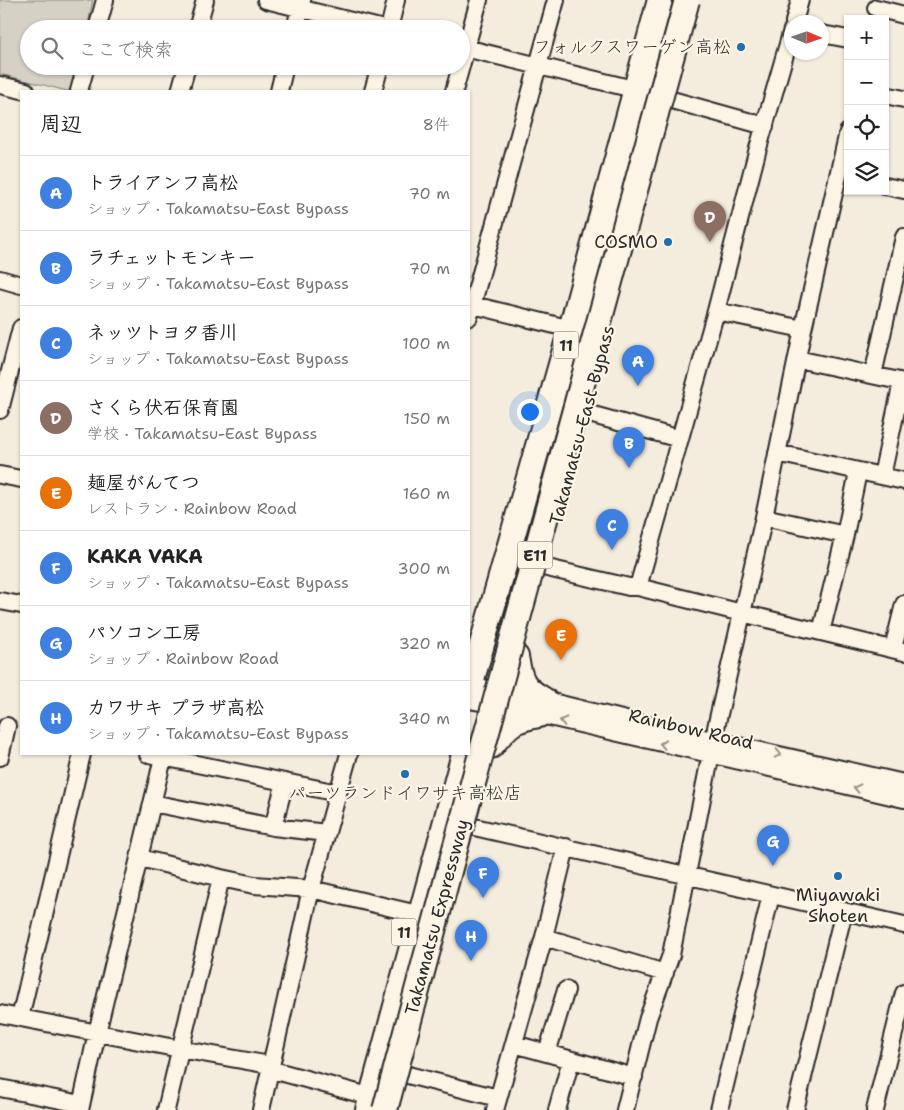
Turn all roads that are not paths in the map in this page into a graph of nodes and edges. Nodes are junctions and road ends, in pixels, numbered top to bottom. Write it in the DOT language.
graph roads {
  1 [pos="104,0"];
  2 [pos="205,0"];
  3 [pos="266,0"];
  4 [pos="396,0"];
  5 [pos="479,0"];
  6 [pos="556,0"];
  7 [pos="660,0"];
  8 [pos="671,0"];
  9 [pos="687,0"];
  10 [pos="697,0"];
  11 [pos="800,0"];
  12 [pos="301,4"];
  13 [pos="875,9"];
  14 [pos="796,15"];
  15 [pos="904,15"];
  16 [pos="98,20"];
  17 [pos="199,20"];
  18 [pos="297,20"];
  19 [pos="354,20"];
  20 [pos="391,20"];
  21 [pos="470,28"];
  22 [pos="829,35"];
  23 [pos="844,38"];
  24 [pos="470,48"];
  25 [pos="784,58"];
  26 [pos="537,65"];
  27 [pos="83,75"];
  28 [pos="184,75"];
  29 [pos="283,75"];
  30 [pos="377,75"];
  31 [pos="458,75"];
  32 [pos="0,85"];
  33 [pos="22,90"];
  34 [pos="79,90"];
  35 [pos="180,90"];
  36 [pos="279,90"];
  37 [pos="373,90"];
  38 [pos="454,90"];
  39 [pos="636,90"];
  40 [pos="889,96"];
  41 [pos="904,99"];
  42 [pos="669,100"];
  43 [pos="765,126"];
  44 [pos="846,150"];
  45 [pos="843,176"];
  46 [pos="889,187"];
  47 [pos="904,190"];
  48 [pos="904,237"];
  49 [pos="0,279"];
  50 [pos="20,285"];
  51 [pos="470,308"];
  52 [pos="716,311"];
  53 [pos="571,329"];
  54 [pos="803,329"];
  55 [pos="20,332"];
  56 [pos="797,359"];
  57 [pos="873,375"];
  58 [pos="903,382"];
  59 [pos="0,410"];
  60 [pos="586,413"];
  61 [pos="680,439"];
  62 [pos="777,453"];
  63 [pos="858,472"];
  64 [pos="0,475"];
  65 [pos="882,476"];
  66 [pos="20,479"];
  67 [pos="904,481"];
  68 [pos="764,517"];
  69 [pos="845,535"];
  70 [pos="543,566"];
  71 [pos="638,587"];
  72 [pos="0,600"];
  73 [pos="20,604"];
  74 [pos="904,604"];
  75 [pos="742,613"];
  76 [pos="821,632"];
  77 [pos="899,650"];
  78 [pos="516,657"];
  79 [pos="471,681"];
  80 [pos="504,699"];
  81 [pos="542,708"];
  82 [pos="10,727"];
  83 [pos="470,732"];
  84 [pos="491,746"];
  85 [pos="712,747"];
  86 [pos="82,755"];
  87 [pos="158,755"];
  88 [pos="349,755"];
  89 [pos="452,755"];
  90 [pos="464,755"];
  91 [pos="0,757"];
  92 [pos="285,782"];
  93 [pos="904,783"];
  94 [pos="338,793"];
  95 [pos="904,799"];
  96 [pos="152,803"];
  97 [pos="470,826"];
  98 [pos="273,827"];
  99 [pos="327,833"];
  100 [pos="566,847"];
  101 [pos="140,858"];
  102 [pos="687,876"];
  103 [pos="220,878"];
  104 [pos="311,890"];
  105 [pos="771,895"];
  106 [pos="844,911"];
  107 [pos="409,912"];
  108 [pos="904,925"];
  109 [pos="544,937"];
  110 [pos="665,973"];
  111 [pos="566,990"];
  112 [pos="904,992"];
  113 [pos="0,1014"];
  114 [pos="20,1018"];
  115 [pos="97,1033"];
  116 [pos="514,1044"];
  117 [pos="180,1049"];
  118 [pos="547,1053"];
  119 [pos="571,1060"];
  120 [pos="270,1067"];
  121 [pos="404,1074"];
  122 [pos="634,1077"];
  123 [pos="0,1088"];
  124 [pos="497,1104"];
  125 [pos="362,1105"];
  126 [pos="80,1107"];
  127 [pos="166,1110"];
  128 [pos="261,1110"];
  129 [pos="385,1110"];
  130 [pos="395,1110"];
  131 [pos="558,1110"];
  132 [pos="625,1110"];
  133 [pos="719,1110"];
  134 [pos="795,1110"];
  135 [pos="875,1110"];
  1 -- 16 [label="street"];
  2 -- 17 [label="street"];
  3 -- 12 [label="street"];
  4 -- 20 [label="street"];
  5 -- 21 [label="street"];
  6 -- 26 [label="street"];
  7 -- 39 [label="highway, Takamatsu-East Bypass / 11"];
  8 -- 83 [label="highway, E11"];
  9 -- 129 [label="highway, Takamatsu Expressway / E11, bridge"];
  10 -- 42 [label="highway, Takamatsu-East Bypass / 11"];
  11 -- 14 [label="street"];
  12 -- 18 [label="street"];
  12 -- 19 [label="street"];
  13 -- 15 [label="street"];
  22 -- 23 [label="street"];
  24 -- 26 [label="street"];
  25 -- 43 [label="street"];
  26 -- 39 [label="street"];
  26 -- 51 [label="street"];
  27 -- 34 [label="street"];
  28 -- 35 [label="street"];
  29 -- 36 [label="street"];
  30 -- 37 [label="street"];
  31 -- 38 [label="street"];
  32 -- 33 [label="street"];
  39 -- 42 [label="street"];
  39 -- 53 [label="highway, Takamatsu-East Bypass / 11"];
  40 -- 41 [label="street"];
  42 -- 43 [label="street"];
  42 -- 60 [label="highway, Takamatsu-East Bypass / 11"];
  43 -- 52 [label="street"];
  44 -- 45 [label="street"];
  45 -- 54 [label="street"];
  46 -- 47 [label="street"];
  48 -- 57 [label="street"];
  49 -- 50 [label="street"];
  51 -- 53 [label="street"];
  52 -- 54 [label="street"];
  52 -- 61 [label="street"];
  53 -- 79 [label="highway, Takamatsu-East Bypass / 11"];
  54 -- 56 [label="street"];
  55 -- 59 [label="street"];
  56 -- 57 [label="street"];
  56 -- 62 [label="street"];
  57 -- 58 [label="street"];
  58 -- 65 [label="street"];
  60 -- 61 [label="street"];
  60 -- 70 [label="highway, Takamatsu-East Bypass / 11"];
  61 -- 71 [label="street"];
  62 -- 63 [label="street"];
  62 -- 68 [label="street"];
  63 -- 65 [label="street"];
  63 -- 69 [label="street"];
  64 -- 66 [label="street"];
  65 -- 67 [label="street"];
  68 -- 69 [label="street"];
  68 -- 75 [label="street"];
  69 -- 76 [label="street"];
  70 -- 71 [label="street"];
  70 -- 78 [label="highway, Takamatsu-East Bypass / 11"];
  71 -- 75 [label="street"];
  72 -- 73 [label="street"];
  74 -- 77 [label="street"];
  75 -- 76 [label="street"];
  75 -- 85 [label="street"];
  76 -- 77 [label="street"];
  78 -- 80 [label="highway, Takamatsu-East Bypass / 11"];
  78 -- 81 [label="highway"];
  79 -- 80 [label="street, Rainbow Road"];
  80 -- 81 [label="street, Rainbow Road"];
  80 -- 84 [label="highway, Takamatsu-East Bypass / 11"];
  81 -- 84 [label="highway"];
  81 -- 85 [label="street, Rainbow Road"];
  82 -- 91 [label="street"];
  84 -- 97 [label="highway, Takamatsu-East Bypass / 11"];
  85 -- 93 [label="street, Rainbow Road, one-way"];
  95 -- 85 [label="street, Rainbow Road, one-way"];
  85 -- 102 [label="street"];
  86 -- 114 [label="street"];
  87 -- 92 [label="street"];
  87 -- 96 [label="street"];
  88 -- 94 [label="street"];
  89 -- 107 [label="highway, 11"];
  90 -- 125 [label="highway, Takamatsu Expressway"];
  92 -- 94 [label="street"];
  92 -- 98 [label="street"];
  94 -- 99 [label="street"];
  96 -- 98 [label="street"];
  96 -- 101 [label="street"];
  97 -- 100 [label="street"];
  97 -- 121 [label="highway, Takamatsu-East Bypass / 11"];
  98 -- 99 [label="street"];
  99 -- 104 [label="street"];
  100 -- 102 [label="street"];
  100 -- 109 [label="street"];
  101 -- 103 [label="street"];
  101 -- 115 [label="street"];
  102 -- 105 [label="street"];
  102 -- 110 [label="street"];
  103 -- 104 [label="street"];
  103 -- 117 [label="street"];
  104 -- 107 [label="street"];
  104 -- 120 [label="street"];
  105 -- 106 [label="street"];
  105 -- 133 [label="street"];
  106 -- 108 [label="street"];
  106 -- 134 [label="street"];
  107 -- 125 [label="highway, 11"];
  109 -- 110 [label="street"];
  109 -- 116 [label="street"];
  110 -- 122 [label="street"];
  111 -- 118 [label="street"];
  112 -- 135 [label="street"];
  113 -- 114 [label="street"];
  114 -- 115 [label="street"];
  115 -- 117 [label="street"];
  115 -- 126 [label="street"];
  116 -- 118 [label="street"];
  116 -- 124 [label="street"];
  117 -- 120 [label="street"];
  117 -- 127 [label="street"];
  118 -- 119 [label="street"];
  119 -- 122 [label="street"];
  119 -- 131 [label="street"];
  120 -- 125 [label="street"];
  120 -- 128 [label="street"];
  121 -- 124 [label="street"];
  121 -- 130 [label="highway, Takamatsu-East Bypass / 11"];
  122 -- 132 [label="street"];
  123 -- 126 [label="street"];
}
